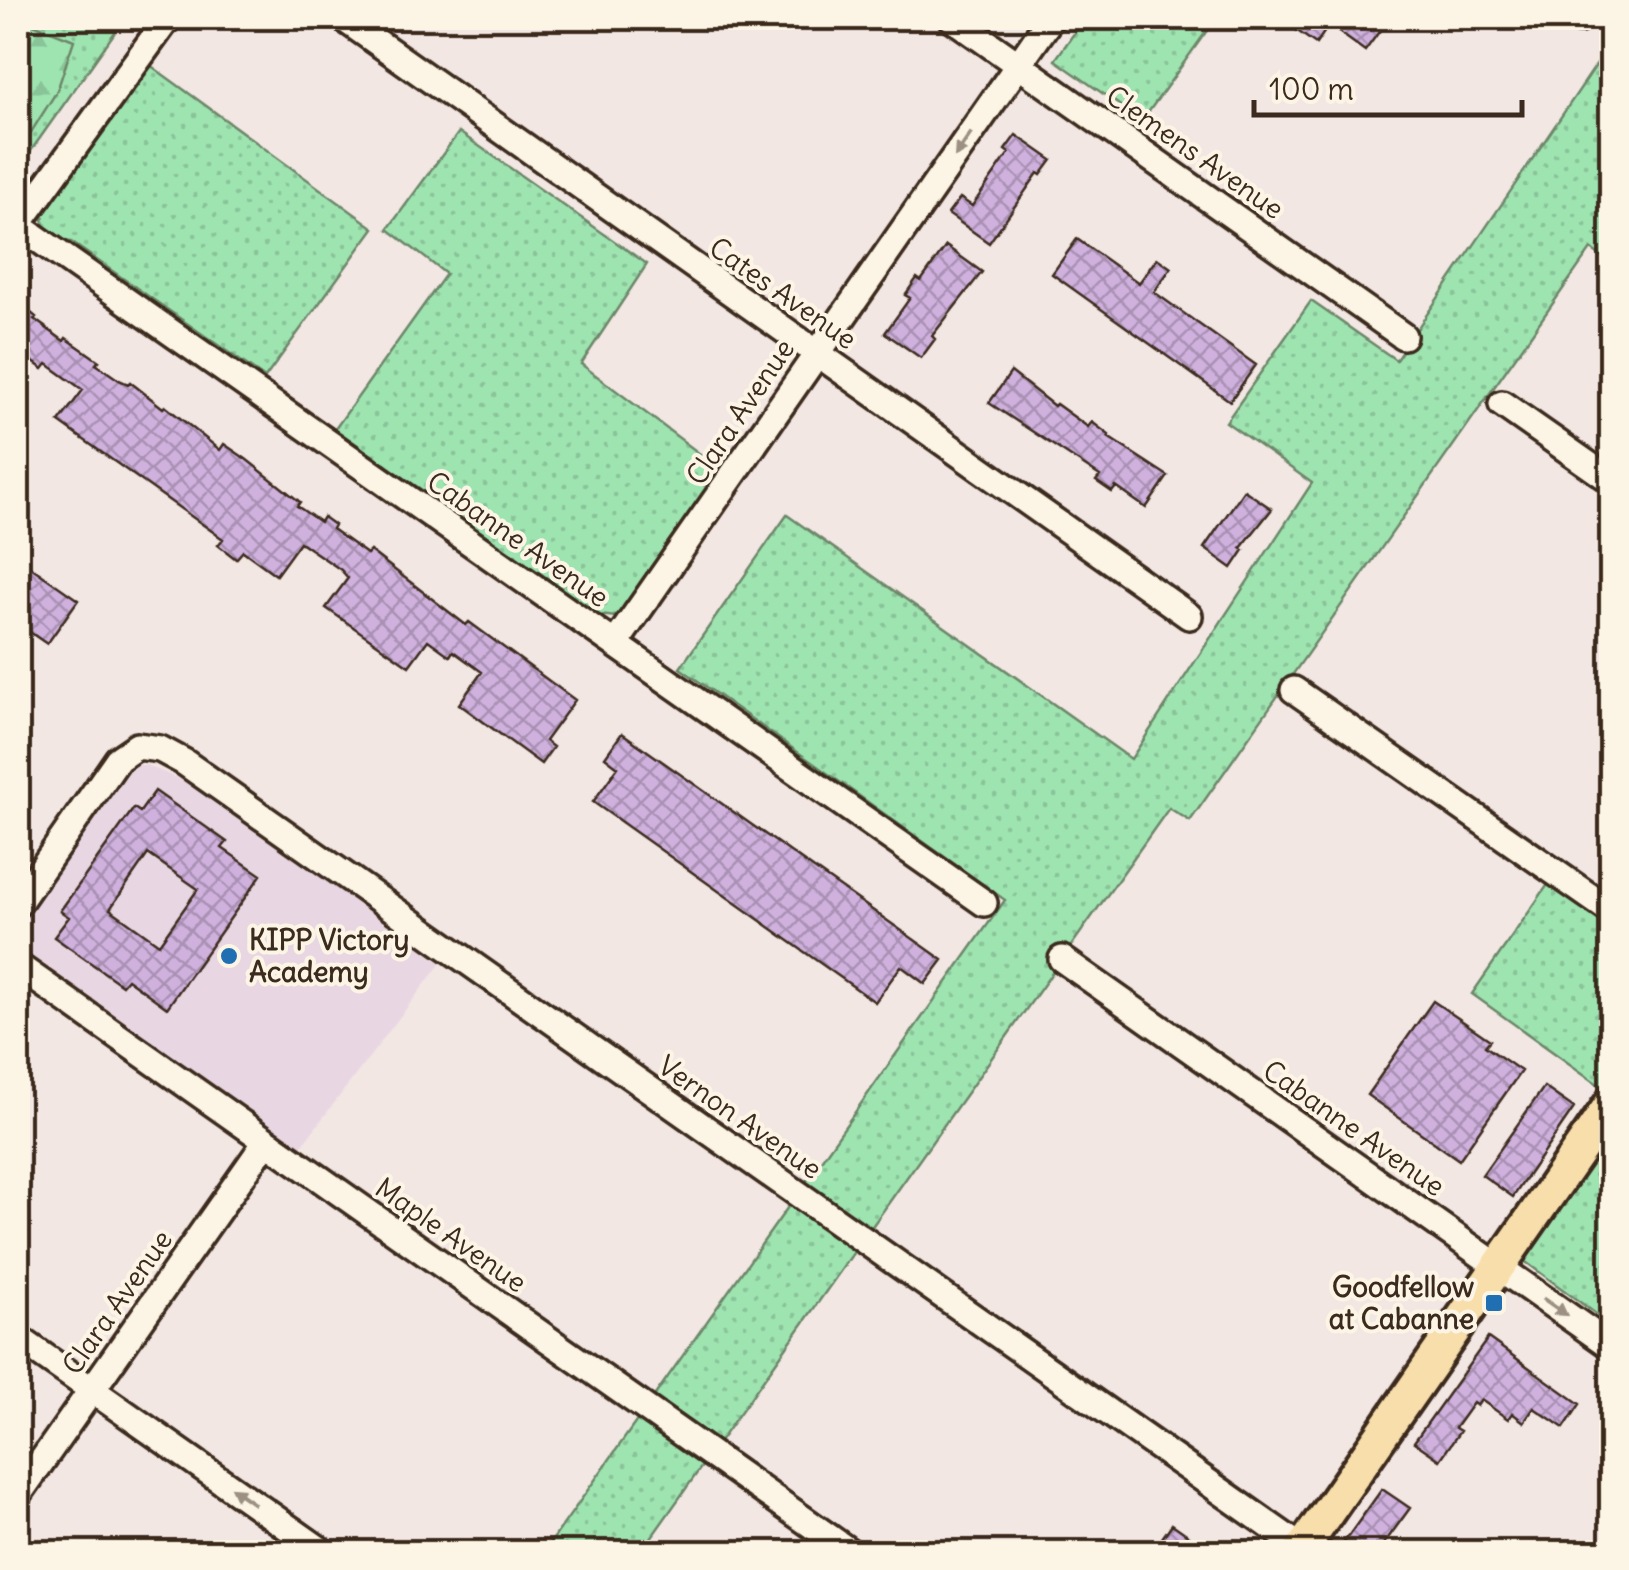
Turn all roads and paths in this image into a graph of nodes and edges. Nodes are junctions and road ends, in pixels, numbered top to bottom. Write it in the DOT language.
graph roads {
  1 [pos="168,18"];
  2 [pos="343,18"];
  3 [pos="952,18"];
  4 [pos="1051,18"];
  5 [pos="1018,64"];
  6 [pos="18,225"];
  7 [pos="1403,336"];
  8 [pos="816,354"];
  9 [pos="1502,404"];
  10 [pos="1612,481"];
  11 [pos="1189,616"];
  12 [pos="615,644"];
  13 [pos="1294,690"];
  14 [pos="18,903"];
  15 [pos="984,903"];
  16 [pos="1612,912"];
  17 [pos="1062,959"];
  18 [pos="18,966"];
  19 [pos="1612,1103"];
  20 [pos="266,1142"];
  21 [pos="1498,1267"];
  22 [pos="18,1338"];
  23 [pos="1612,1347"];
  24 [pos="92,1390"];
  25 [pos="18,1496"];
  26 [pos="1301,1551"];
  27 [pos="322,1552"];
  28 [pos="850,1552"];
  1 -- 6 [label="street"];
  2 -- 8 [label="street, Cates Avenue"];
  3 -- 5 [label="street, Clemens Avenue"];
  4 -- 5 [label="street, Clara Avenue"];
  5 -- 7 [label="street, Clemens Avenue"];
  5 -- 8 [label="street, Clara Avenue, one-way"];
  6 -- 12 [label="street, Cabanne Avenue"];
  8 -- 11 [label="street, Cates Avenue"];
  8 -- 12 [label="street, Clara Avenue"];
  9 -- 10 [label="street"];
  12 -- 15 [label="street, Cabanne Avenue"];
  13 -- 16 [label="street"];
  14 -- 26 [label="street, Vernon Avenue"];
  17 -- 21 [label="street, Cabanne Avenue"];
  18 -- 20 [label="street, Maple Avenue"];
  19 -- 21 [label="main road"];
  20 -- 24 [label="street, Clara Avenue"];
  20 -- 28 [label="street, Maple Avenue"];
  21 -- 23 [label="street, Cabanne Avenue, one-way"];
  21 -- 26 [label="main road"];
  22 -- 24 [label="street"];
  24 -- 25 [label="street, Clara Avenue"];
  27 -- 24 [label="street, one-way"];
}
